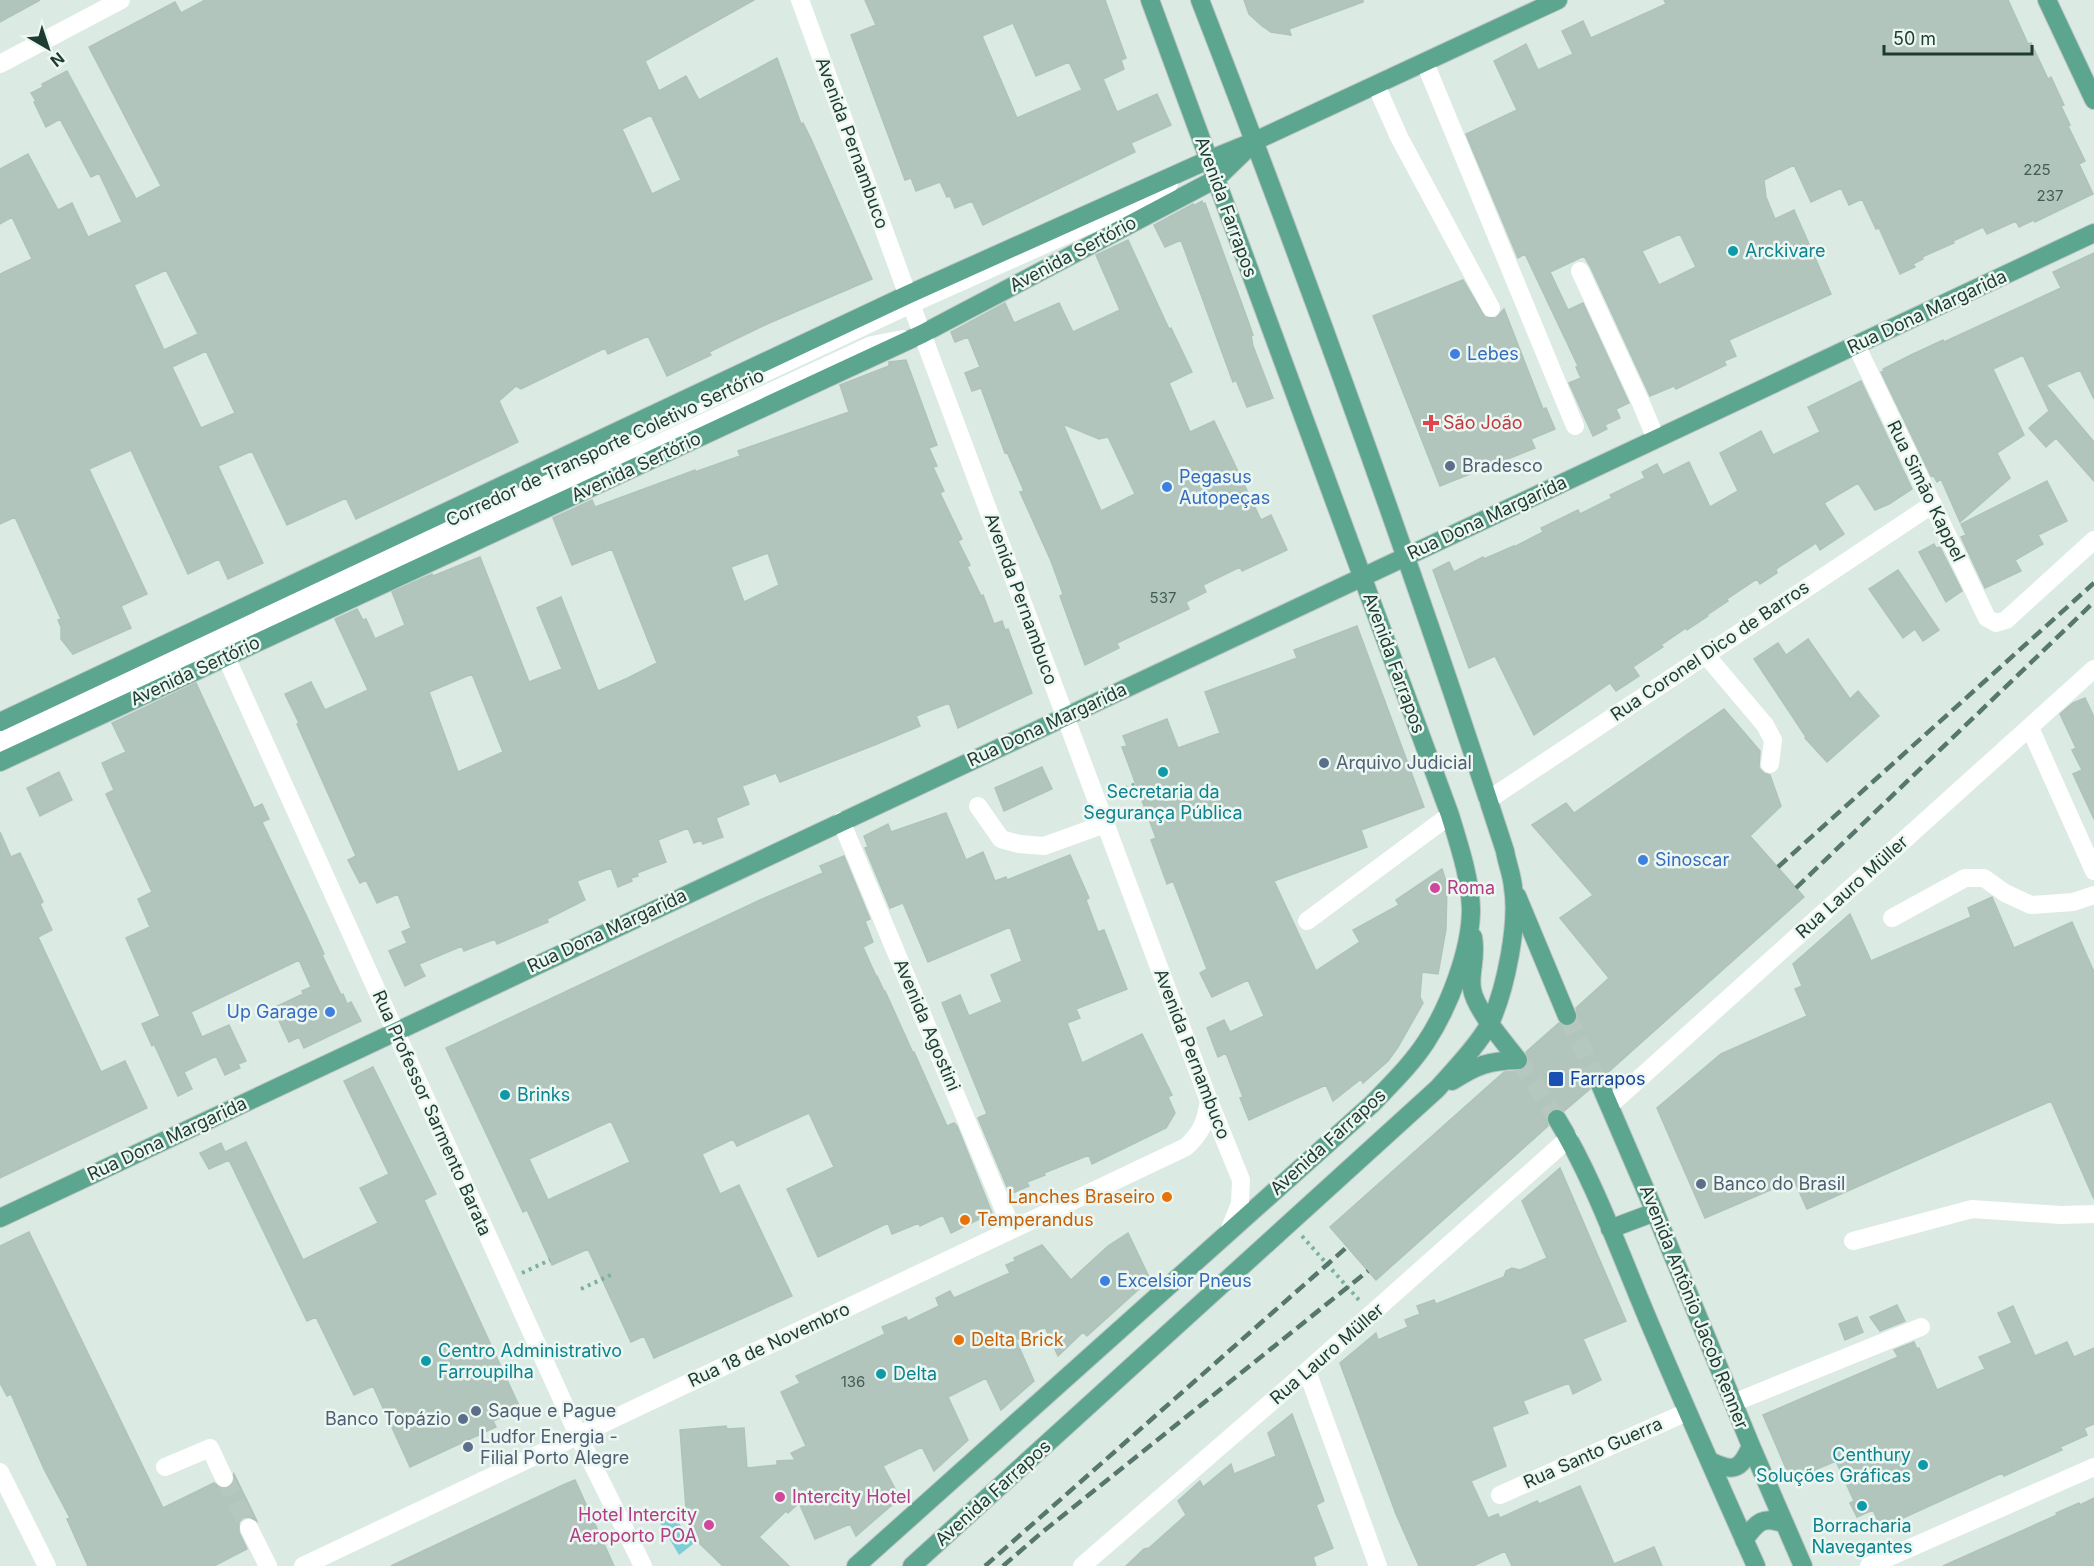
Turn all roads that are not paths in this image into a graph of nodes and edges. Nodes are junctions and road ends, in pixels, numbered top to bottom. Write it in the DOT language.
graph roads {
  1 [pos="121,0"];
  2 [pos="800,0"];
  3 [pos="1150,0"];
  4 [pos="1191,0"];
  5 [pos="1200,0"];
  6 [pos="2047,0"];
  7 [pos="1547,3"];
  8 [pos="91,7"];
  9 [pos="1425,63"];
  10 [pos="0,64"];
  11 [pos="1376,85"];
  12 [pos="2094,100"];
  13 [pos="1255,141"];
  14 [pos="1209,160"];
  15 [pos="1216,179"];
  16 [pos="2094,233"];
  17 [pos="1580,271"];
  18 [pos="909,300"];
  19 [pos="1491,308"];
  20 [pos="922,334"];
  21 [pos="1856,345"];
  22 [pos="1575,426"];
  23 [pos="1656,439"];
  24 [pos="1933,504"];
  25 [pos="2094,540"];
  26 [pos="1406,556"];
  27 [pos="1362,576"];
  28 [pos="223,652"];
  29 [pos="1706,654"];
  30 [pos="2094,669"];
  31 [pos="1065,716"];
  32 [pos="0,722"];
  33 [pos="2030,728"];
  34 [pos="0,734"];
  35 [pos="0,749"];
  36 [pos="0,762"];
  37 [pos="1770,764"];
  38 [pos="1488,800"];
  39 [pos="978,806"];
  40 [pos="1450,815"];
  41 [pos="841,821"];
  42 [pos="1105,824"];
  43 [pos="2094,870"];
  44 [pos="1514,888"];
  45 [pos="2094,895"];
  46 [pos="1892,918"];
  47 [pos="1307,921"];
  48 [pos="1470,924"];
  49 [pos="1567,1016"];
  50 [pos="1490,1022"];
  51 [pos="395,1031"];
  52 [pos="1599,1082"];
  53 [pos="1437,1089"];
  54 [pos="1209,1101"];
  55 [pos="1610,1105"];
  56 [pos="1557,1119"];
  57 [pos="1569,1138"];
  58 [pos="1655,1212"];
  59 [pos="2094,1214"];
  60 [pos="0,1218"];
  61 [pos="1012,1229"];
  62 [pos="1610,1229"];
  63 [pos="1229,1231"];
  64 [pos="1852,1241"];
  65 [pos="1921,1327"];
  66 [pos="1308,1371"];
  67 [pos="1733,1403"];
  68 [pos="1687,1412"];
  69 [pos="578,1435"];
  70 [pos="1751,1446"];
  71 [pos="1710,1461"];
  72 [pos="165,1467"];
  73 [pos="2094,1467"];
  74 [pos="0,1472"];
  75 [pos="224,1478"];
  76 [pos="1500,1495"];
  77 [pos="1785,1524"];
  78 [pos="249,1528"];
  79 [pos="1744,1540"];
  80 [pos="47,1566"];
  81 [pos="268,1566"];
  82 [pos="303,1566"];
  83 [pos="643,1566"];
  84 [pos="856,1566"];
  85 [pos="912,1566"];
  86 [pos="1082,1566"];
  87 [pos="1378,1566"];
  88 [pos="1756,1566"];
  89 [pos="1803,1566"];
  90 [pos="1869,1566"];
  1 -- 8 [label="street"];
  2 -- 18 [label="street, Avenida Pernambuco"];
  3 -- 14 [label="main road, Avenida Farrapos"];
  4 -- 13 [label="street"];
  5 -- 13 [label="main road, Avenida Farrapos"];
  6 -- 12 [label="main road"];
  7 -- 9 [label="main road, Avenida Sertório"];
  8 -- 10 [label="street"];
  9 -- 11 [label="main road, Avenida Sertório"];
  9 -- 22 [label="street"];
  11 -- 13 [label="main road, Avenida Sertório"];
  11 -- 19 [label="street"];
  13 -- 14 [label="main road, Avenida Sertório"];
  13 -- 15 [label="main road, Avenida Sertório"];
  13 -- 26 [label="main road, Avenida Farrapos"];
  14 -- 15 [label="main road, Avenida Farrapos"];
  14 -- 18 [label="main road, Avenida Sertório"];
  15 -- 20 [label="main road, Avenida Sertório"];
  15 -- 27 [label="main road, Avenida Farrapos"];
  16 -- 21 [label="main road, Rua Dona Margarida"];
  17 -- 23 [label="street"];
  18 -- 20 [label="street, Avenida Pernambuco"];
  18 -- 32 [label="main road, Avenida Sertório"];
  18 -- 34 [label="street, Corredor de Transporte Coletivo Sertório"];
  20 -- 28 [label="main road, Avenida Sertório"];
  20 -- 31 [label="street, Avenida Pernambuco"];
  21 -- 23 [label="main road, Rua Dona Margarida"];
  21 -- 24 [label="street, Rua Simão Kappel"];
  23 -- 26 [label="main road, Rua Dona Margarida"];
  24 -- 25 [label="street, Rua Simão Kappel"];
  24 -- 29 [label="street, Rua Coronel Dico de Barros"];
  26 -- 27 [label="main road, Rua Dona Margarida"];
  26 -- 38 [label="main road, Avenida Farrapos"];
  27 -- 31 [label="main road, Rua Dona Margarida"];
  27 -- 40 [label="main road, Avenida Farrapos"];
  28 -- 35 [label="street"];
  28 -- 36 [label="main road, Avenida Sertório"];
  28 -- 51 [label="street, Rua Professor Sarmento Barata"];
  29 -- 37 [label="street"];
  29 -- 38 [label="street, Rua Coronel Dico de Barros"];
  30 -- 33 [label="street, Rua Lauro Müller"];
  31 -- 41 [label="main road, Rua Dona Margarida"];
  31 -- 42 [label="street, Avenida Pernambuco"];
  33 -- 43 [label="street"];
  33 -- 55 [label="street, Rua Lauro Müller"];
  38 -- 44 [label="main road, Avenida Farrapos"];
  39 -- 42 [label="street"];
  40 -- 47 [label="street"];
  40 -- 48 [label="main road, Avenida Farrapos"];
  41 -- 51 [label="main road, Rua Dona Margarida"];
  41 -- 61 [label="street, Avenida Agostini"];
  42 -- 54 [label="street, Avenida Pernambuco"];
  44 -- 49 [label="main road"];
  44 -- 50 [label="main road, Avenida Farrapos"];
  45 -- 46 [label="street"];
  48 -- 50 [label="main road"];
  48 -- 63 [label="main road, Avenida Farrapos"];
  50 -- 53 [label="main road, Avenida Farrapos"];
  50 -- 53 [label="main road"];
  51 -- 60 [label="main road, Rua Dona Margarida"];
  51 -- 69 [label="street, Rua Professor Sarmento Barata"];
  52 -- 55 [label="main road, Avenida Antônio Jacob Renner"];
  53 -- 85 [label="main road, Avenida Farrapos"];
  54 -- 61 [label="street, Rua 18 de Novembro"];
  54 -- 63 [label="street, Avenida Pernambuco"];
  55 -- 58 [label="main road, Avenida Antônio Jacob Renner"];
  56 -- 57 [label="main road"];
  57 -- 62 [label="main road"];
  57 -- 66 [label="street, Rua Lauro Müller"];
  58 -- 62 [label="main road"];
  58 -- 67 [label="main road, Avenida Antônio Jacob Renner"];
  59 -- 64 [label="street"];
  61 -- 69 [label="street, Rua 18 de Novembro"];
  62 -- 68 [label="main road"];
  63 -- 84 [label="main road, Avenida Farrapos"];
  65 -- 67 [label="street"];
  66 -- 86 [label="street, Rua Lauro Müller"];
  66 -- 87 [label="street"];
  67 -- 70 [label="main road, Avenida Antônio Jacob Renner"];
  68 -- 71 [label="main road"];
  68 -- 76 [label="street, Rua Santo Guerra"];
  69 -- 82 [label="street, Rua 18 de Novembro"];
  69 -- 83 [label="street, Rua Professor Sarmento Barata"];
  70 -- 71 [label="main road"];
  70 -- 77 [label="main road, Avenida Antônio Jacob Renner"];
  71 -- 79 [label="main road"];
  72 -- 75 [label="street"];
  73 -- 90 [label="street"];
  74 -- 80 [label="street"];
  77 -- 79 [label="main road"];
  77 -- 89 [label="main road, Avenida Antônio Jacob Renner"];
  78 -- 81 [label="street"];
  79 -- 88 [label="main road"];
}
